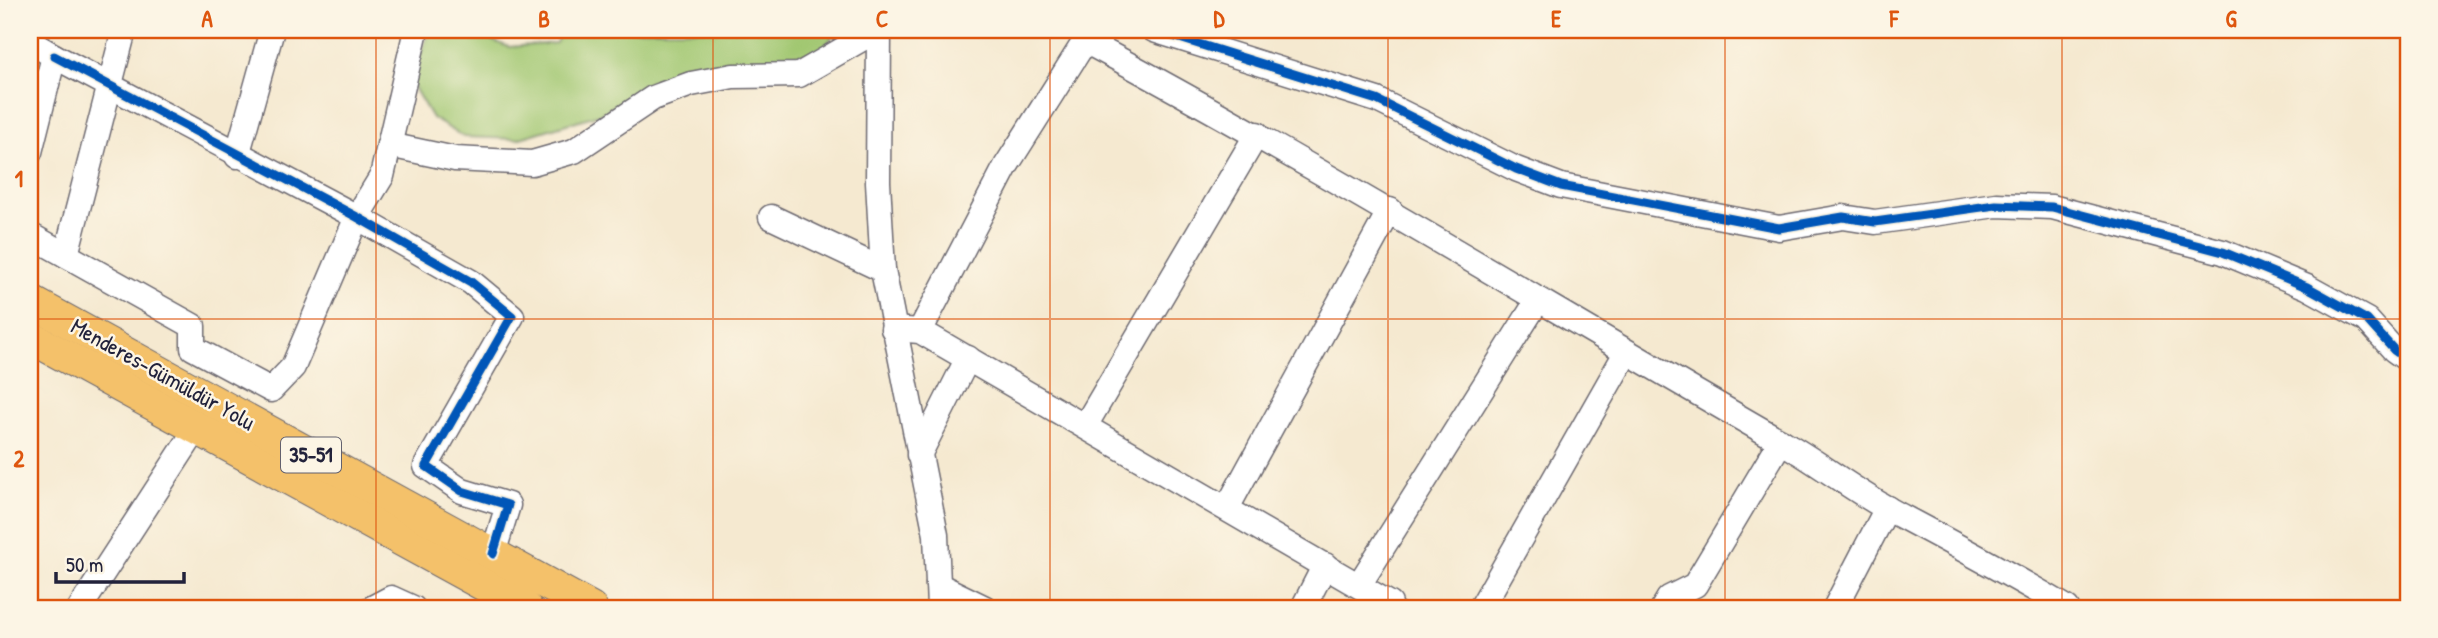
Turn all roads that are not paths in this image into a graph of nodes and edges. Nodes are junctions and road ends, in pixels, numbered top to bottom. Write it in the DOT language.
graph roads {
  1 [pos="124,30"];
  2 [pos="272,30"];
  3 [pos="416,30"];
  4 [pos="878,30"];
  5 [pos="1154,30"];
  6 [pos="1089,35"];
  7 [pos="30,42"];
  8 [pos="54,56"];
  9 [pos="110,87"];
  10 [pos="1257,134"];
  11 [pos="389,145"];
  12 [pos="30,152"];
  13 [pos="237,156"];
  14 [pos="1390,210"];
  15 [pos="357,217"];
  16 [pos="771,217"];
  17 [pos="30,235"];
  18 [pos="66,255"];
  19 [pos="883,270"];
  20 [pos="1538,300"];
  21 [pos="30,301"];
  22 [pos="893,329"];
  23 [pos="920,331"];
  24 [pos="30,337"];
  25 [pos="1626,353"];
  26 [pos="968,358"];
  27 [pos="2408,360"];
  28 [pos="1085,426"];
  29 [pos="197,428"];
  30 [pos="1781,441"];
  31 [pos="919,455"];
  32 [pos="1227,508"];
  33 [pos="1887,508"];
  34 [pos="493,554"];
  35 [pos="1325,565"];
  36 [pos="1359,585"];
  37 [pos="938,597"];
  38 [pos="1392,607"];
  39 [pos="80,608"];
  40 [pos="372,608"];
  41 [pos="413,608"];
  42 [pos="526,608"];
  43 [pos="591,608"];
  44 [pos="985,608"];
  45 [pos="1303,608"];
  46 [pos="1481,608"];
  47 [pos="1663,608"];
  48 [pos="1835,608"];
  49 [pos="2067,608"];
  1 -- 9 [label="street"];
  2 -- 13 [label="street"];
  3 -- 11 [label="street"];
  4 -- 11 [label="street"];
  4 -- 19 [label="street"];
  5 -- 27 [label="street"];
  6 -- 10 [label="street"];
  6 -- 23 [label="street"];
  7 -- 8 [label="street"];
  8 -- 9 [label="street"];
  8 -- 12 [label="street"];
  9 -- 13 [label="street"];
  9 -- 18 [label="street"];
  10 -- 14 [label="street"];
  10 -- 28 [label="street"];
  11 -- 15 [label="street"];
  13 -- 15 [label="street"];
  14 -- 20 [label="street"];
  14 -- 32 [label="street"];
  15 -- 18 [label="street"];
  15 -- 34 [label="street"];
  16 -- 19 [label="street"];
  17 -- 18 [label="street"];
  19 -- 22 [label="street"];
  20 -- 25 [label="street"];
  20 -- 36 [label="street"];
  21 -- 34 [label="main road, Menderes-Gümüldür Yolu / 35-51"];
  22 -- 23 [label="street"];
  22 -- 31 [label="street"];
  23 -- 26 [label="street"];
  24 -- 29 [label="main road, Menderes-Gümüldür Yolu / 35-51"];
  25 -- 30 [label="street"];
  25 -- 46 [label="street"];
  26 -- 28 [label="street"];
  26 -- 31 [label="street"];
  28 -- 32 [label="street"];
  29 -- 39 [label="street"];
  29 -- 42 [label="main road, Menderes-Gümüldür Yolu / 35-51"];
  30 -- 33 [label="street"];
  30 -- 47 [label="street"];
  31 -- 37 [label="street"];
  32 -- 35 [label="street"];
  33 -- 48 [label="street"];
  33 -- 49 [label="street"];
  34 -- 43 [label="main road, Menderes-Gümüldür Yolu / 35-51"];
  35 -- 36 [label="street"];
  35 -- 45 [label="street"];
  36 -- 38 [label="street"];
  37 -- 44 [label="street"];
  40 -- 41 [label="street"];
}
